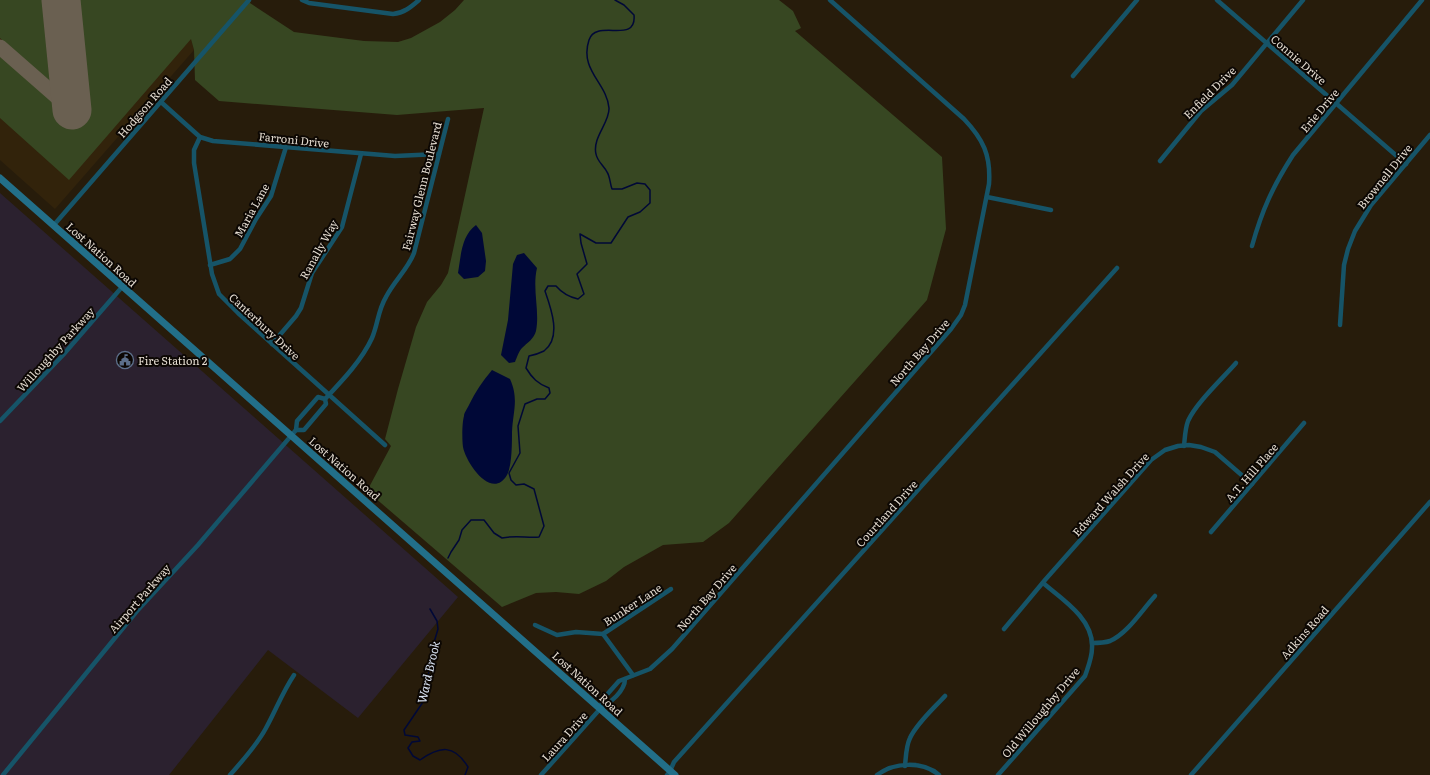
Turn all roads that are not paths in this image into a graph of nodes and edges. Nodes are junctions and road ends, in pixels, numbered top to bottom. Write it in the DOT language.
graph roads {
  1 [pos="249,0"];
  2 [pos="302,0"];
  3 [pos="419,0"];
  4 [pos="830,0"];
  5 [pos="1137,0"];
  6 [pos="1217,0"];
  7 [pos="1303,0"];
  8 [pos="1422,0"];
  9 [pos="1267,43"];
  10 [pos="1072,76"];
  11 [pos="161,102"];
  12 [pos="1337,103"];
  13 [pos="448,119"];
  14 [pos="1430,135"];
  15 [pos="200,137"];
  16 [pos="286,147"];
  17 [pos="361,154"];
  18 [pos="439,154"];
  19 [pos="1160,161"];
  20 [pos="1406,164"];
  21 [pos="0,178"];
  22 [pos="987,197"];
  23 [pos="1051,210"];
  24 [pos="53,226"];
  25 [pos="1252,246"];
  26 [pos="210,265"];
  27 [pos="1117,268"];
  28 [pos="122,287"];
  29 [pos="1340,326"];
  30 [pos="272,344"];
  31 [pos="1236,363"];
  32 [pos="326,397"];
  33 [pos="0,422"];
  34 [pos="1304,423"];
  35 [pos="294,433"];
  36 [pos="385,445"];
  37 [pos="1184,446"];
  38 [pos="1252,484"];
  39 [pos="1430,502"];
  40 [pos="1211,532"];
  41 [pos="1043,583"];
  42 [pos="671,589"];
  43 [pos="1155,596"];
  44 [pos="535,625"];
  45 [pos="1004,629"];
  46 [pos="603,634"];
  47 [pos="1092,643"];
  48 [pos="294,675"];
  49 [pos="633,675"];
  50 [pos="626,679"];
  51 [pos="945,696"];
  52 [pos="600,709"];
  53 [pos="905,766"];
  54 [pos="671,774"];
  55 [pos="3,775"];
  56 [pos="230,775"];
  57 [pos="541,775"];
  58 [pos="877,775"];
  59 [pos="939,775"];
  60 [pos="998,775"];
  61 [pos="1191,775"];
  1 -- 11 [label="street, Hodgson Road"];
  2 -- 3 [label="street"];
  4 -- 22 [label="street, North Bay Drive"];
  5 -- 10 [label="street"];
  6 -- 9 [label="street, Connie Drive"];
  7 -- 9 [label="street, Enfield Drive"];
  8 -- 12 [label="street, Erie Drive"];
  9 -- 12 [label="street, Connie Drive"];
  9 -- 19 [label="street, Enfield Drive"];
  11 -- 15 [label="street, Farroni Drive"];
  11 -- 24 [label="street, Hodgson Road"];
  12 -- 20 [label="street, Connie Drive"];
  12 -- 25 [label="street, Erie Drive"];
  13 -- 18 [label="street, Fairway Glenn Boulevard"];
  14 -- 20 [label="street, Brownell Drive"];
  15 -- 16 [label="street, Farroni Drive"];
  15 -- 26 [label="street, Canterbury Drive"];
  16 -- 17 [label="street, Farroni Drive"];
  16 -- 26 [label="street, Maria Lane"];
  17 -- 18 [label="street, Farroni Drive"];
  17 -- 30 [label="street, Ranally Way"];
  18 -- 32 [label="street, Fairway Glenn Boulevard"];
  20 -- 29 [label="street, Brownell Drive"];
  21 -- 24 [label="street, Lost Nation Road"];
  22 -- 23 [label="street"];
  22 -- 49 [label="street, North Bay Drive"];
  24 -- 28 [label="street, Lost Nation Road"];
  26 -- 30 [label="street, Canterbury Drive"];
  27 -- 54 [label="street, Courtland Drive"];
  28 -- 33 [label="street, Willoughby Parkway"];
  28 -- 35 [label="street, Lost Nation Road"];
  30 -- 32 [label="street, Canterbury Drive"];
  31 -- 37 [label="street"];
  32 -- 35 [label="street, Fairway Glenn Boulevard"];
  32 -- 35 [label="street, Fairway Glenn Boulevard"];
  32 -- 36 [label="street, Canterbury Drive"];
  34 -- 38 [label="street, A.T. Hill Place"];
  35 -- 52 [label="street, Lost Nation Road"];
  35 -- 55 [label="street, Airport Parkway"];
  37 -- 38 [label="street, Edward Walsh Drive"];
  37 -- 41 [label="street, Edward Walsh Drive"];
  38 -- 40 [label="street, A.T. Hill Place"];
  39 -- 61 [label="street, Adkins Road"];
  41 -- 45 [label="street, Edward Walsh Drive"];
  41 -- 47 [label="street, Old Willoughby Drive"];
  42 -- 46 [label="street, Bunker Lane"];
  43 -- 47 [label="street"];
  44 -- 46 [label="street, Bunker Lane"];
  46 -- 49 [label="street, Bunker Lane"];
  47 -- 60 [label="street, Old Willoughby Drive"];
  48 -- 56 [label="street"];
  49 -- 50 [label="street, North Bay Drive"];
  50 -- 52 [label="street, North Bay Drive"];
  50 -- 52 [label="street, North Bay Drive"];
  51 -- 53 [label="street"];
  52 -- 54 [label="street, Lost Nation Road"];
  52 -- 57 [label="street, Laura Drive"];
  53 -- 58 [label="street"];
  53 -- 59 [label="street"];
}
